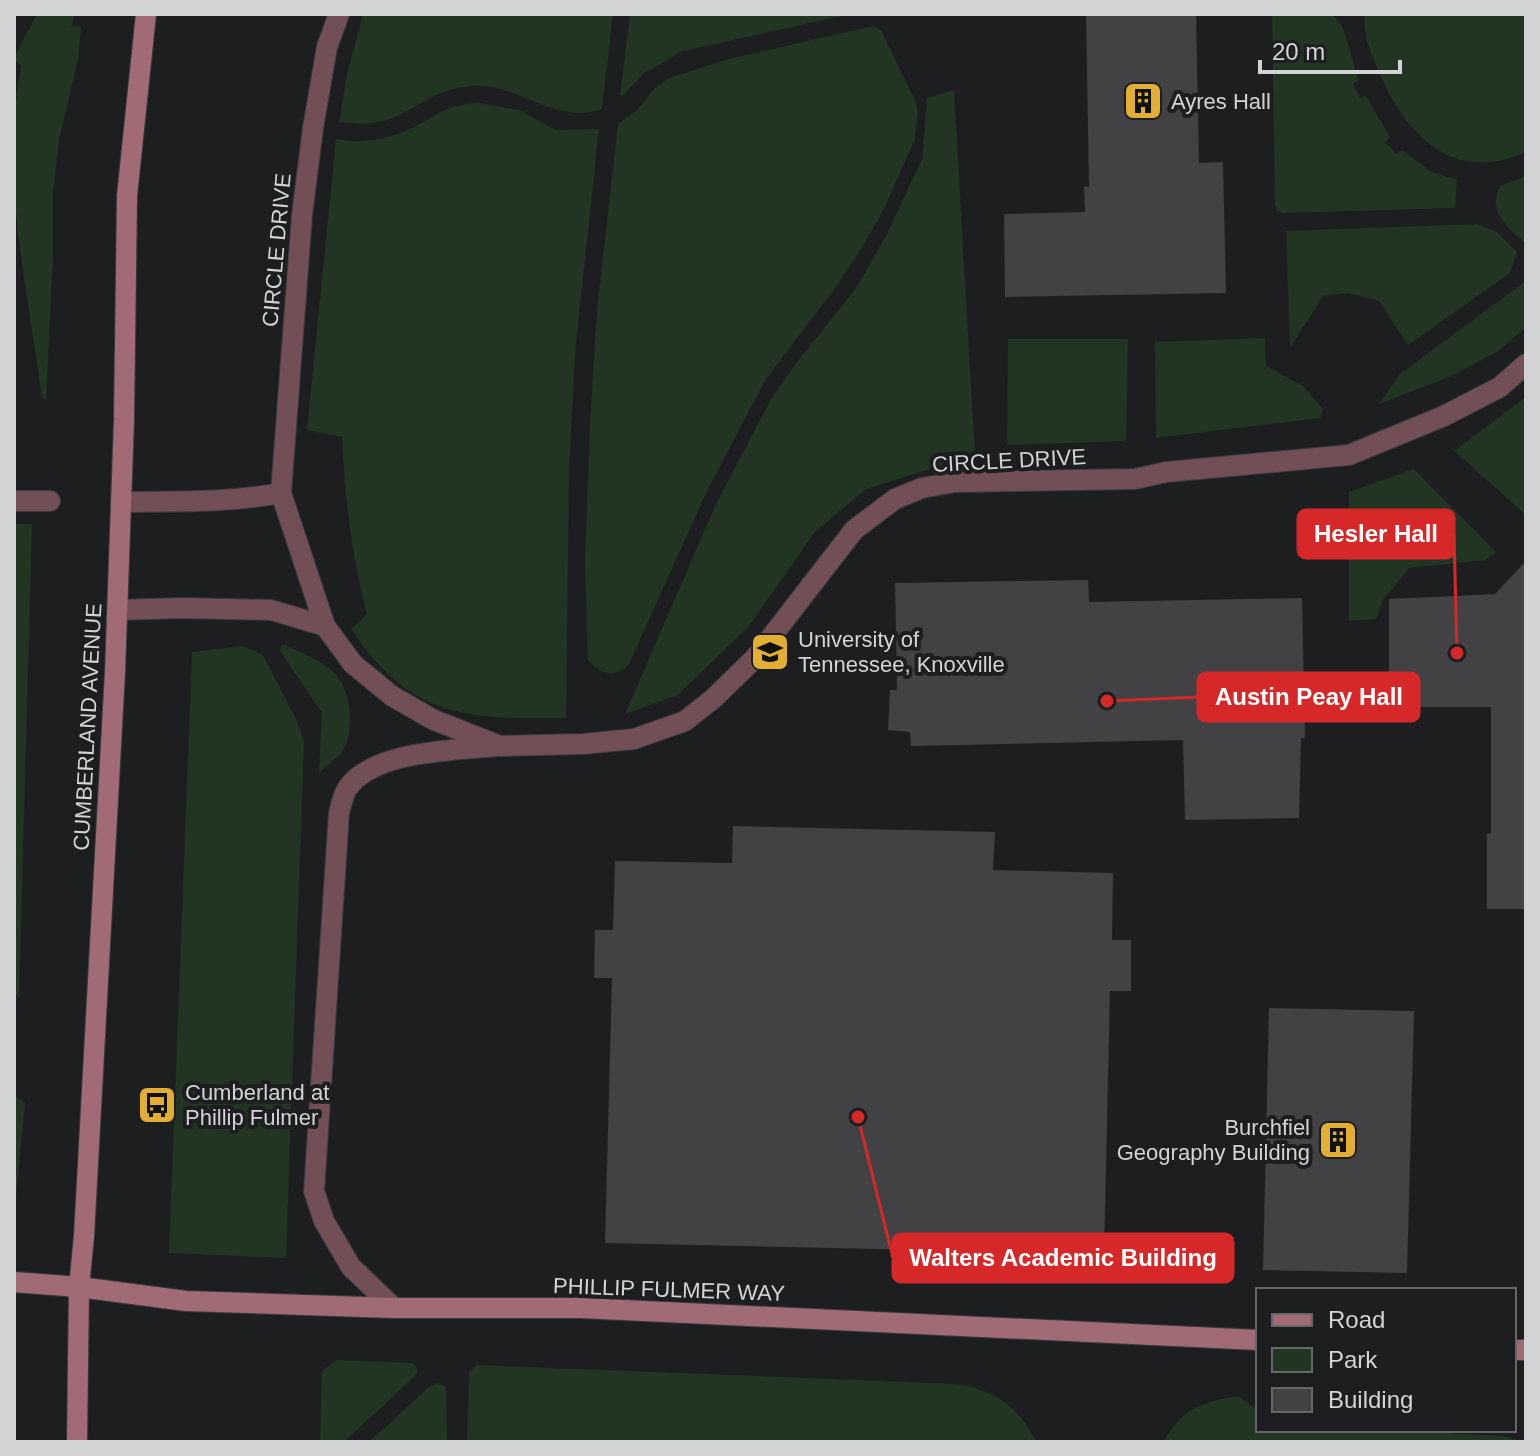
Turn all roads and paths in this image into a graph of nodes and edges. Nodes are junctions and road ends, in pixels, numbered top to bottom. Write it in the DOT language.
graph roads {
  1 [pos="146,14"];
  2 [pos="339,14"];
  3 [pos="1526,364"];
  4 [pos="281,493"];
  5 [pos="14,501"];
  6 [pos="50,501"];
  7 [pos="121,502"];
  8 [pos="117,610"];
  9 [pos="325,626"];
  10 [pos="500,746"];
  11 [pos="14,1282"];
  12 [pos="79,1287"];
  13 [pos="394,1308"];
  14 [pos="1256,1340"];
  15 [pos="77,1442"];
  1 -- 7 [label="main road, CUMBERLAND AVENUE"];
  2 -- 4 [label="street, CIRCLE DRIVE"];
  3 -- 10 [label="street, CIRCLE DRIVE"];
  4 -- 7 [label="street"];
  4 -- 9 [label="street, CIRCLE DRIVE"];
  5 -- 6 [label="street"];
  7 -- 8 [label="main road, CUMBERLAND AVENUE"];
  8 -- 9 [label="street"];
  8 -- 12 [label="main road, CUMBERLAND AVENUE"];
  9 -- 10 [label="street, CIRCLE DRIVE"];
  10 -- 13 [label="street"];
  11 -- 12 [label="main road, PHILLIP FULMER WAY"];
  12 -- 13 [label="main road, PHILLIP FULMER WAY"];
  12 -- 15 [label="main road, CUMBERLAND AVENUE"];
  13 -- 14 [label="main road, PHILLIP FULMER WAY"];
}
